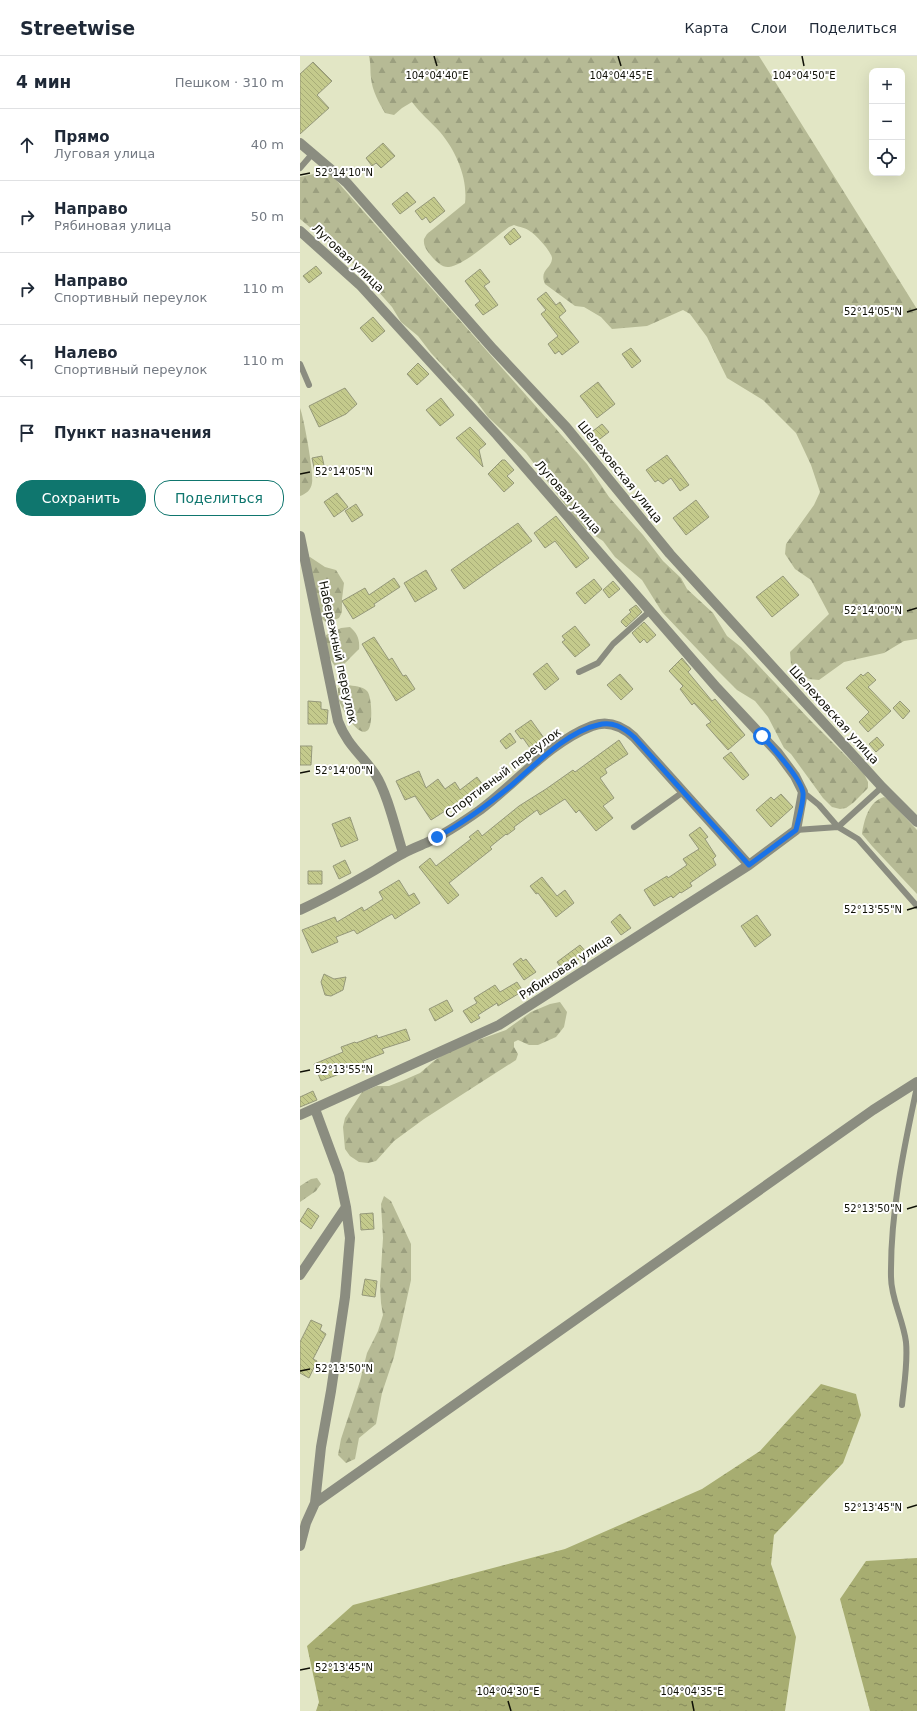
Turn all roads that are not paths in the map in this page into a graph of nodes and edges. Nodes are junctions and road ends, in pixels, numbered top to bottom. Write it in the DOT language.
graph roads {
  1 [pos="300,143"];
  2 [pos="313,153"];
  3 [pos="300,168"];
  4 [pos="300,231"];
  5 [pos="300,364"];
  6 [pos="309,385"];
  7 [pos="300,536"];
  8 [pos="650,611"];
  9 [pos="579,672"];
  10 [pos="882,787"];
  11 [pos="683,792"];
  12 [pos="803,792"];
  13 [pos="917,822"];
  14 [pos="634,827"];
  15 [pos="838,827"];
  16 [pos="796,830"];
  17 [pos="403,853"];
  18 [pos="749,865"];
  19 [pos="917,906"];
  20 [pos="300,910"];
  21 [pos="917,1082"];
  22 [pos="917,1087"];
  23 [pos="316,1109"];
  24 [pos="300,1115"];
  25 [pos="346,1207"];
  26 [pos="300,1275"];
  27 [pos="902,1406"];
  28 [pos="315,1503"];
  29 [pos="300,1546"];
  1 -- 2 [label="street, Шелеховская улица"];
  2 -- 3 [label="lane"];
  2 -- 10 [label="street, Шелеховская улица"];
  4 -- 8 [label="street, Луговая улица"];
  5 -- 6 [label="lane"];
  7 -- 17 [label="street, Набережный переулок"];
  8 -- 9 [label="lane"];
  8 -- 12 [label="street, Луговая улица"];
  10 -- 13 [label="street, Шелеховская улица"];
  10 -- 15 [label="lane"];
  11 -- 14 [label="lane"];
  11 -- 17 [label="street, Спортивный переулок"];
  11 -- 18 [label="street, Спортивный переулок"];
  12 -- 15 [label="lane"];
  12 -- 16 [label="street"];
  15 -- 16 [label="lane"];
  15 -- 19 [label="lane"];
  16 -- 18 [label="street, Рябиновая улица"];
  17 -- 20 [label="street, Спортивный переулок"];
  18 -- 23 [label="street, Рябиновая улица"];
  21 -- 28 [label="street"];
  22 -- 27 [label="lane"];
  23 -- 24 [label="street, Рябиновая улица"];
  23 -- 25 [label="street"];
  25 -- 26 [label="street"];
  25 -- 28 [label="street"];
  28 -- 29 [label="street"];
}
